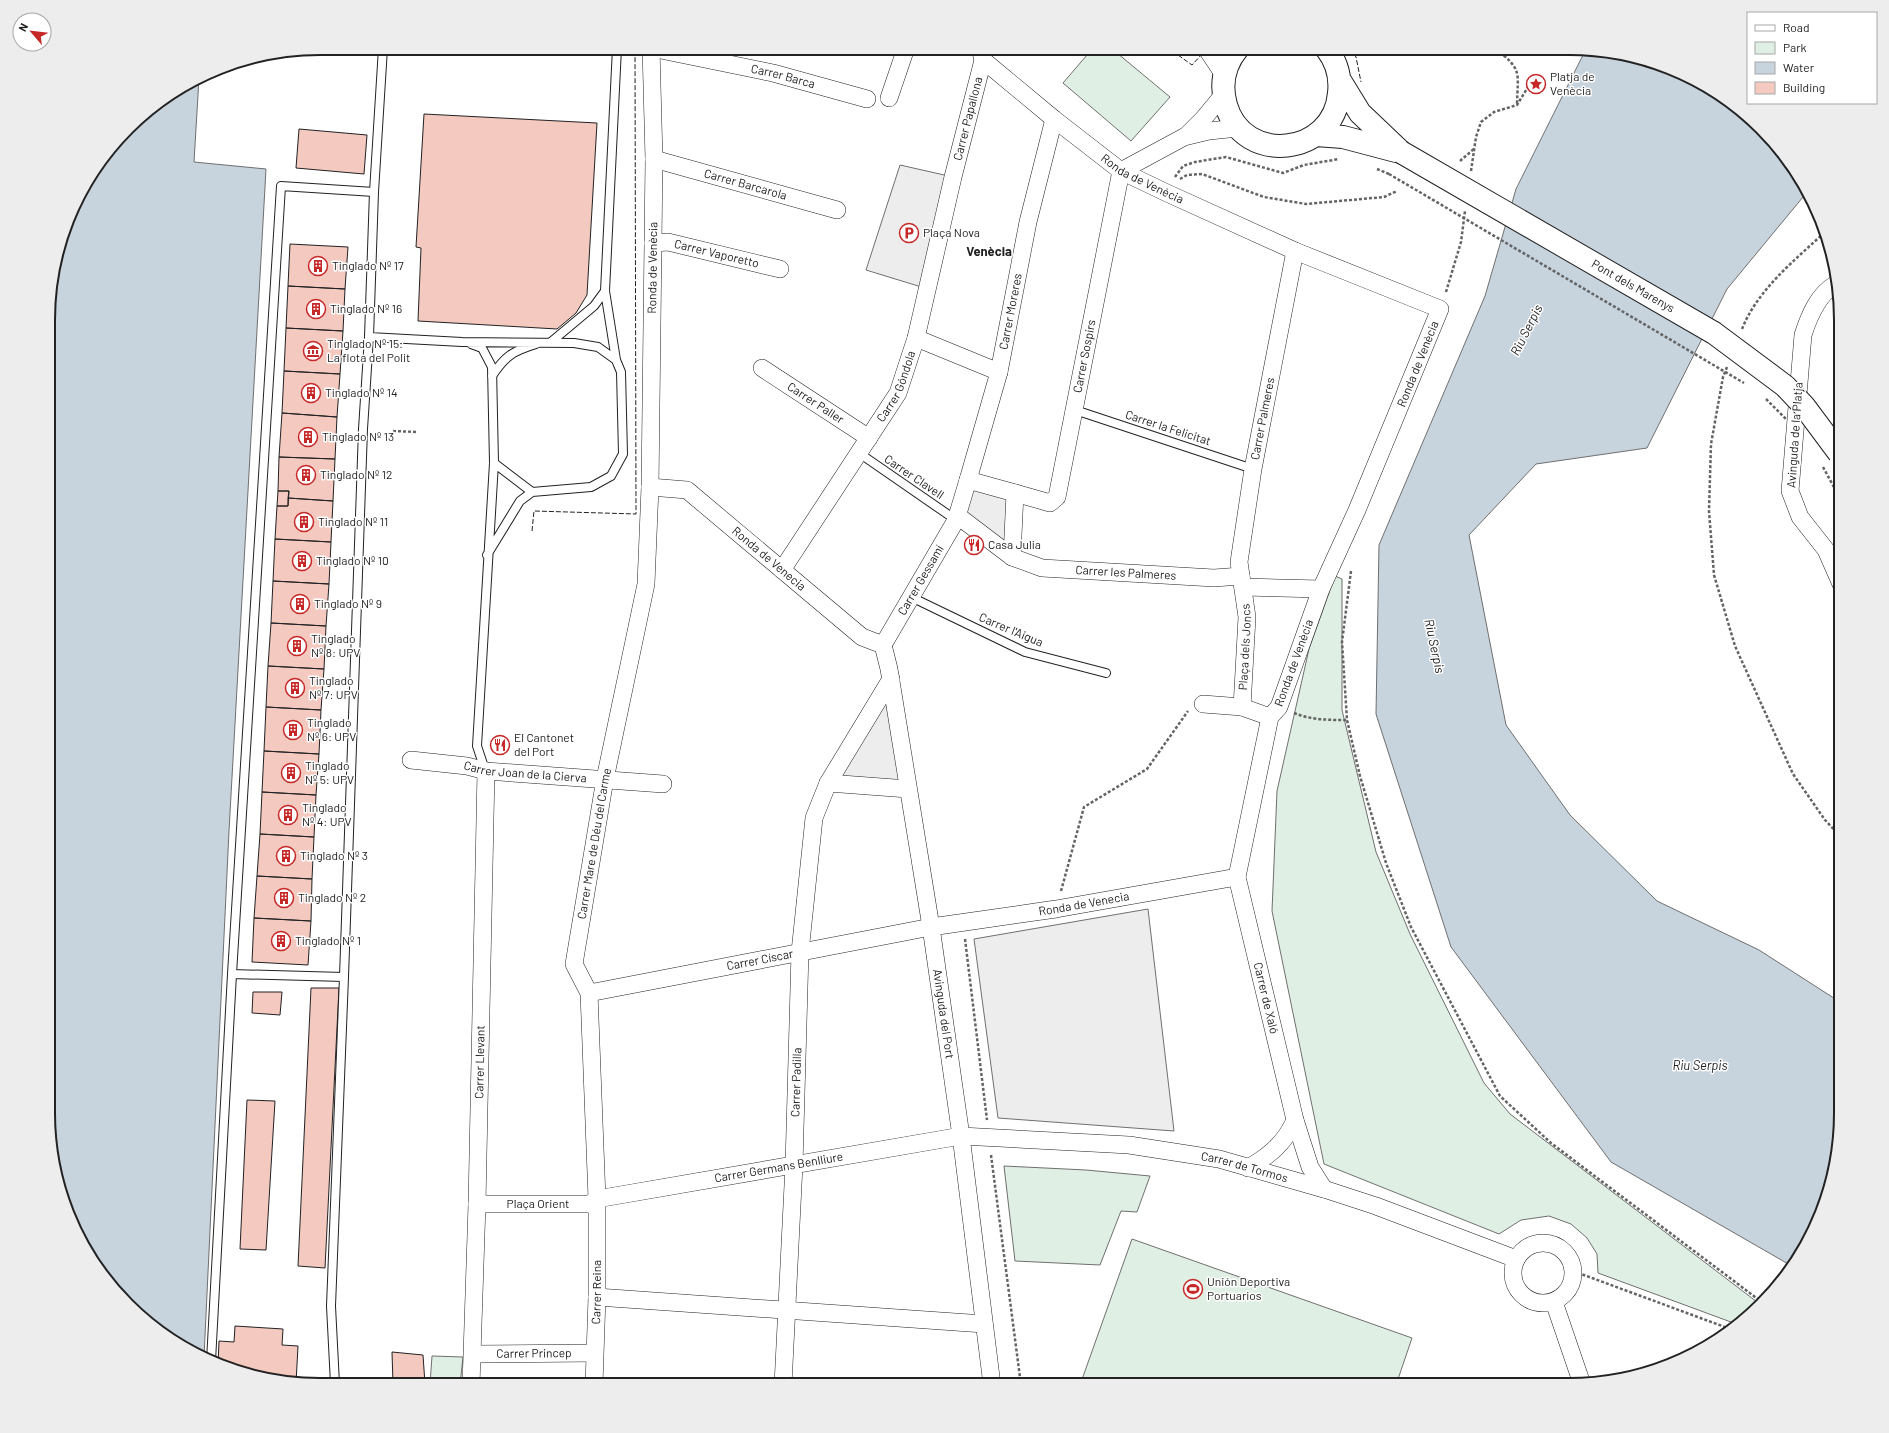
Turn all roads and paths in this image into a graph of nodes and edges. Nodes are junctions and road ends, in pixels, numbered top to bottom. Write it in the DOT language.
graph roads {
  1 [pos="383,55"];
  2 [pos="617,55"];
  3 [pos="651,55"];
  4 [pos="685,55"];
  5 [pos="904,55"];
  6 [pos="982,55"];
  7 [pos="983,55"];
  8 [pos="1209,55"];
  9 [pos="1233,55"];
  10 [pos="1332,55"];
  11 [pos="1504,55"];
  12 [pos="1340,82"];
  13 [pos="1223,85"];
  14 [pos="867,98"];
  15 [pos="889,98"];
  16 [pos="1517,105"];
  17 [pos="1054,119"];
  18 [pos="1238,128"];
  19 [pos="1316,135"];
  20 [pos="1184,138"];
  21 [pos="1475,148"];
  22 [pos="1400,152"];
  23 [pos="654,159"];
  24 [pos="1460,161"];
  25 [pos="1122,170"];
  26 [pos="1389,174"];
  27 [pos="953,177"];
  28 [pos="1397,191"];
  29 [pos="374,192"];
  30 [pos="1169,194"];
  31 [pos="837,210"];
  32 [pos="1820,236"];
  33 [pos="654,243"];
  34 [pos="1295,251"];
  35 [pos="780,269"];
  36 [pos="1832,286"];
  37 [pos="605,290"];
  38 [pos="1739,336"];
  39 [pos="369,337"];
  40 [pos="916,338"];
  41 [pos="462,342"];
  42 [pos="542,342"];
  43 [pos="551,342"];
  44 [pos="616,360"];
  45 [pos="1729,363"];
  46 [pos="762,368"];
  47 [pos="999,372"];
  48 [pos="492,376"];
  49 [pos="1746,384"];
  50 [pos="1765,398"];
  51 [pos="1075,410"];
  52 [pos="1787,420"];
  53 [pos="393,431"];
  54 [pos="417,432"];
  55 [pos="869,438"];
  56 [pos="859,454"];
  57 [pos="1834,458"];
  58 [pos="494,462"];
  59 [pos="1253,469"];
  60 [pos="968,480"];
  61 [pos="650,487"];
  62 [pos="532,492"];
  63 [pos="1015,493"];
  64 [pos="957,518"];
  65 [pos="487,555"];
  66 [pos="1012,557"];
  67 [pos="1834,568"];
  68 [pos="782,570"];
  69 [pos="1351,571"];
  70 [pos="1242,581"];
  71 [pos="1321,589"];
  72 [pos="911,597"];
  73 [pos="882,644"];
  74 [pos="1106,673"];
  75 [pos="891,679"];
  76 [pos="1203,704"];
  77 [pos="1242,707"];
  78 [pos="1275,712"];
  79 [pos="1347,720"];
  80 [pos="411,760"];
  81 [pos="486,771"];
  82 [pos="605,779"];
  83 [pos="828,783"];
  84 [pos="663,784"];
  85 [pos="908,789"];
  86 [pos="1834,830"];
  87 [pos="1237,877"];
  88 [pos="1056,909"];
  89 [pos="931,927"];
  90 [pos="800,952"];
  91 [pos="232,974"];
  92 [pos="344,977"];
  93 [pos="589,993"];
  94 [pos="1295,1120"];
  95 [pos="961,1136"];
  96 [pos="794,1165"];
  97 [pos="1248,1168"];
  98 [pos="1324,1189"];
  99 [pos="597,1199"];
  100 [pos="477,1204"];
  101 [pos="1516,1259"];
  102 [pos="1573,1271"];
  103 [pos="597,1297"];
  104 [pos="1758,1299"];
  105 [pos="1554,1302"];
  106 [pos="786,1309"];
  107 [pos="984,1324"];
  108 [pos="1724,1327"];
  109 [pos="594,1353"];
  110 [pos="473,1354"];
  111 [pos="211,1355"];
  112 [pos="1580,1377"];
  113 [pos="334,1378"];
  114 [pos="471,1378"];
  115 [pos="594,1378"];
  116 [pos="783,1378"];
  117 [pos="991,1378"];
  1 -- 29 [label="lane"];
  2 -- 37 [label="lane"];
  3 -- 23 [label="street, Ronda de Venècia"];
  4 -- 14 [label="street, Carrer Barca"];
  5 -- 15 [label="street"];
  6 -- 27 [label="street, Carrer Papallona"];
  7 -- 17 [label="street, Ronda de Venècia"];
  8 -- 13 [label="street"];
  9 -- 13 [label="highway"];
  10 -- 12 [label="highway"];
  11 -- 16 [label="path"];
  12 -- 19 [label="highway"];
  12 -- 22 [label="highway"];
  13 -- 18 [label="highway"];
  13 -- 20 [label="street"];
  17 -- 25 [label="street, Ronda de Venècia"];
  17 -- 47 [label="street, Carrer Moreres"];
  18 -- 19 [label="highway"];
  18 -- 20 [label="street"];
  19 -- 22 [label="highway"];
  20 -- 25 [label="street"];
  21 -- 24 [label="path"];
  22 -- 57 [label="highway, Pont dels Marenys, bridge"];
  23 -- 31 [label="street, Carrer Barcarola"];
  23 -- 33 [label="street, Ronda de Venècia"];
  25 -- 30 [label="street, Ronda de Venècia"];
  25 -- 51 [label="street, Carrer Sospirs"];
  26 -- 49 [label="path, bridge"];
  27 -- 40 [label="street, Carrer Góndola"];
  28 -- 30 [label="path"];
  29 -- 39 [label="lane"];
  29 -- 91 [label="lane"];
  30 -- 34 [label="street, Ronda de Venècia"];
  32 -- 38 [label="path"];
  33 -- 35 [label="street, Carrer Vaporetto"];
  33 -- 61 [label="street, Ronda de Venècia"];
  34 -- 59 [label="street, Carrer Palmeres"];
  34 -- 71 [label="street, Ronda de Venècia"];
  36 -- 67 [label="street, Avinguda de la Platja"];
  37 -- 43 [label="lane"];
  37 -- 44 [label="lane"];
  39 -- 41 [label="lane"];
  39 -- 92 [label="lane"];
  40 -- 47 [label="street"];
  40 -- 55 [label="street, Carrer Góndola"];
  41 -- 42 [label="lane"];
  41 -- 48 [label="lane"];
  42 -- 43 [label="lane"];
  42 -- 48 [label="lane"];
  43 -- 44 [label="lane"];
  44 -- 62 [label="lane"];
  45 -- 86 [label="path"];
  46 -- 55 [label="street, Carrer Paller"];
  47 -- 60 [label="street, Carrer Moreres"];
  48 -- 58 [label="lane"];
  50 -- 52 [label="path, bridge"];
  51 -- 59 [label="lane, Carrer la Felicitat"];
  51 -- 63 [label="street, Carrer Sospirs"];
  53 -- 54 [label="path"];
  55 -- 56 [label="street, Carrer Góndola"];
  56 -- 64 [label="lane, Carrer Clavell"];
  56 -- 68 [label="street, Carrer Góndola"];
  58 -- 62 [label="lane"];
  58 -- 65 [label="lane"];
  59 -- 70 [label="street, Carrer Palmeres"];
  60 -- 63 [label="street"];
  60 -- 64 [label="street, Carrer Gessamí"];
  61 -- 68 [label="street, Ronda de Venecia"];
  61 -- 82 [label="street, Carrer Mare de Déu del Carme"];
  62 -- 65 [label="lane"];
  63 -- 66 [label="street"];
  64 -- 66 [label="street, Carrer les Palmeres"];
  64 -- 72 [label="street, Carrer Gessamí"];
  65 -- 81 [label="lane"];
  66 -- 70 [label="street, Carrer les Palmeres"];
  68 -- 73 [label="street, Ronda de Venecia"];
  69 -- 79 [label="path"];
  70 -- 71 [label="street, Carrer les Palmeres"];
  70 -- 77 [label="street, Plaça dels Joncs"];
  71 -- 78 [label="street, Ronda de Venècia"];
  72 -- 73 [label="street, Carrer Gessamí"];
  72 -- 74 [label="lane, Carrer l'Aigua"];
  73 -- 75 [label="street, Avinguda del Port"];
  75 -- 83 [label="street, Carrer Padilla"];
  75 -- 85 [label="street, Avinguda del Port"];
  76 -- 77 [label="street, Plaça dels Joncs"];
  76 -- 88 [label="path"];
  77 -- 78 [label="street, Plaça dels Joncs"];
  78 -- 79 [label="path"];
  78 -- 87 [label="street, Ronda de Venècia"];
  79 -- 104 [label="path"];
  80 -- 81 [label="street, Carrer Joan de la Cierva"];
  81 -- 82 [label="street, Carrer Joan de la Cierva"];
  81 -- 100 [label="street, Carrer Llevant"];
  82 -- 84 [label="street, Carrer Joan de la Cierva"];
  82 -- 93 [label="street, Carrer Mare de Déu del Carme"];
  83 -- 85 [label="street"];
  83 -- 90 [label="street, Carrer Padilla"];
  85 -- 89 [label="street, Avinguda del Port"];
  87 -- 88 [label="street, Ronda de Venecia"];
  87 -- 94 [label="street, Carrer de Xaló"];
  88 -- 89 [label="street, Ronda de Venecia"];
  89 -- 90 [label="street, Carrer Císcar"];
  89 -- 95 [label="street, Avinguda del Port"];
  90 -- 93 [label="street, Carrer Císcar"];
  90 -- 96 [label="street, Carrer Padilla"];
  91 -- 92 [label="lane"];
  91 -- 111 [label="lane"];
  92 -- 113 [label="lane"];
  93 -- 99 [label="street, Carrer Mare de Déu del Carme"];
  94 -- 97 [label="street"];
  94 -- 98 [label="street, Carrer de Xaló"];
  95 -- 96 [label="street, Carrer Germans Benlliure"];
  95 -- 97 [label="street, Carrer de Tormos"];
  95 -- 107 [label="street, Avinguda del Port"];
  96 -- 99 [label="street, Carrer Germans Benlliure"];
  96 -- 106 [label="street, Carrer Padilla"];
  97 -- 98 [label="street, Carrer de Tormos"];
  98 -- 101 [label="street, Carrer de Tormos"];
  99 -- 100 [label="street, Plaça Orient"];
  99 -- 103 [label="street, Carrer Reina"];
  100 -- 110 [label="street, Carrer Llevant"];
  101 -- 102 [label="street"];
  101 -- 105 [label="street"];
  102 -- 105 [label="street"];
  102 -- 108 [label="path"];
  103 -- 106 [label="street"];
  103 -- 109 [label="street, Carrer Reina"];
  105 -- 112 [label="street"];
  106 -- 107 [label="street"];
  106 -- 116 [label="street, Carrer Padilla"];
  107 -- 117 [label="street, Avinguda del Port"];
  109 -- 110 [label="street, Carrer Princep"];
  109 -- 115 [label="street, Carrer Reina"];
  110 -- 114 [label="street, Carrer Llevant"];
}
